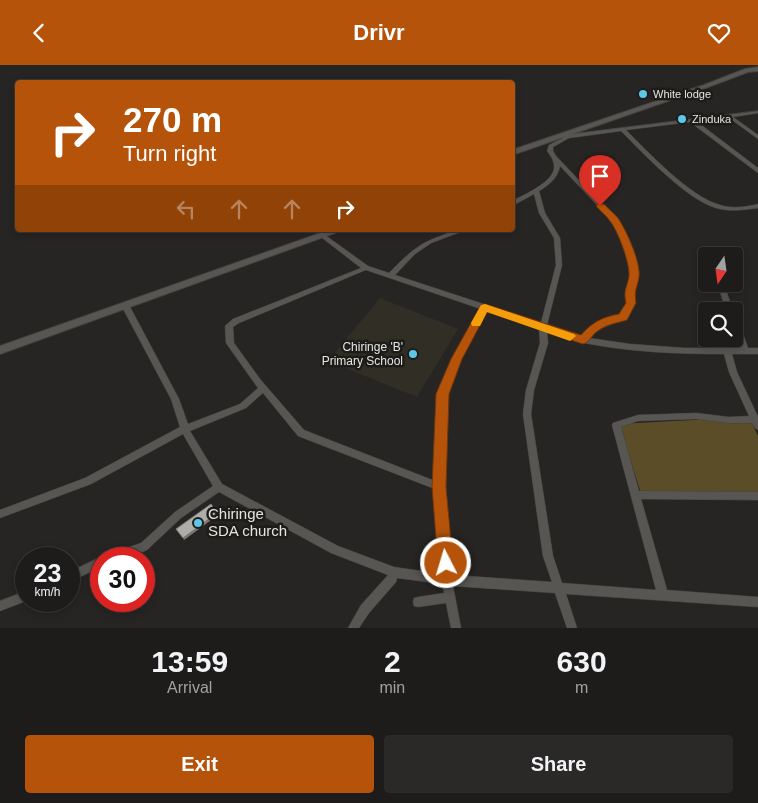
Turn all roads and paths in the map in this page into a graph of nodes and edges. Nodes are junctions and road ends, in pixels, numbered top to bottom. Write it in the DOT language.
graph roads {
  1 [pos="758,69"];
  2 [pos="758,112"];
  3 [pos="729,116"];
  4 [pos="692,121"];
  5 [pos="623,130"];
  6 [pos="563,136"];
  7 [pos="758,137"];
  8 [pos="515,152"];
  9 [pos="554,157"];
  10 [pos="757,169"];
  11 [pos="536,190"];
  12 [pos="515,202"];
  13 [pos="758,206"];
  14 [pos="333,232"];
  15 [pos="457,232"];
  16 [pos="323,236"];
  17 [pos="366,268"];
  18 [pos="391,275"];
  19 [pos="125,305"];
  20 [pos="485,307"];
  21 [pos="544,328"];
  22 [pos="583,340"];
  23 [pos="743,345"];
  24 [pos="0,349"];
  25 [pos="728,351"];
  26 [pos="745,351"];
  27 [pos="758,351"];
  28 [pos="263,388"];
  29 [pos="756,422"];
  30 [pos="185,429"];
  31 [pos="218,487"];
  32 [pos="439,487"];
  33 [pos="635,495"];
  34 [pos="758,496"];
  35 [pos="0,514"];
  36 [pos="144,547"];
  37 [pos="394,572"];
  38 [pos="447,580"];
  39 [pos="558,588"];
  40 [pos="663,596"];
  41 [pos="450,597"];
  42 [pos="15,600"];
  43 [pos="758,602"];
  44 [pos="418,603"];
  45 [pos="0,606"];
  46 [pos="353,628"];
  47 [pos="456,628"];
  48 [pos="572,628"];
  1 -- 6 [label="main road"];
  2 -- 3 [label="street"];
  3 -- 4 [label="street"];
  3 -- 7 [label="street"];
  4 -- 5 [label="street"];
  4 -- 10 [label="street"];
  5 -- 6 [label="street"];
  5 -- 13 [label="street"];
  6 -- 8 [label="main road"];
  6 -- 9 [label="street"];
  9 -- 11 [label="street"];
  9 -- 22 [label="street"];
  11 -- 12 [label="street"];
  11 -- 21 [label="street"];
  14 -- 16 [label="main road"];
  15 -- 18 [label="street"];
  16 -- 17 [label="street"];
  16 -- 19 [label="main road"];
  17 -- 18 [label="street"];
  17 -- 28 [label="street"];
  18 -- 20 [label="street"];
  19 -- 24 [label="main road"];
  19 -- 30 [label="street"];
  20 -- 21 [label="street"];
  20 -- 32 [label="street"];
  21 -- 22 [label="street"];
  21 -- 39 [label="street"];
  22 -- 25 [label="street"];
  23 -- 26 [label="street"];
  25 -- 26 [label="street"];
  25 -- 29 [label="street"];
  26 -- 27 [label="street"];
  28 -- 30 [label="street"];
  28 -- 32 [label="street"];
  29 -- 33 [label="street"];
  30 -- 31 [label="street"];
  30 -- 35 [label="street"];
  31 -- 36 [label="street"];
  31 -- 37 [label="street"];
  32 -- 38 [label="street"];
  33 -- 34 [label="street"];
  33 -- 40 [label="street"];
  37 -- 38 [label="street"];
  37 -- 46 [label="street"];
  38 -- 39 [label="street"];
  38 -- 41 [label="street"];
  39 -- 40 [label="street"];
  39 -- 48 [label="street"];
  40 -- 43 [label="street"];
  41 -- 44 [label="street"];
  41 -- 47 [label="street"];
  42 -- 45 [label="street"];
}
